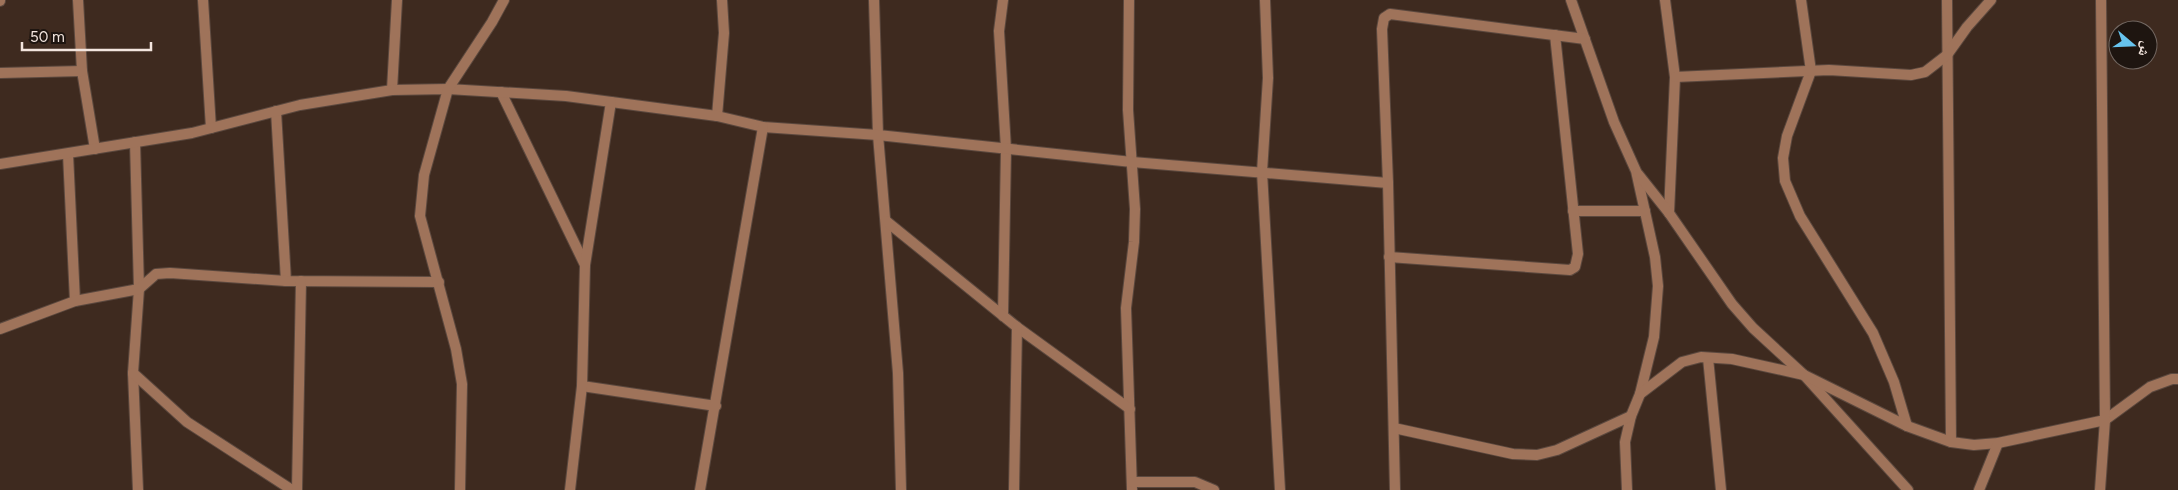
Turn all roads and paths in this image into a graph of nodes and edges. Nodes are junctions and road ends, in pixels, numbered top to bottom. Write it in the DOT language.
graph roads {
  1 [pos="78,0"];
  2 [pos="203,0"];
  3 [pos="397,0"];
  4 [pos="504,0"];
  5 [pos="722,0"];
  6 [pos="874,0"];
  7 [pos="1003,0"];
  8 [pos="1129,0"];
  9 [pos="1264,0"];
  10 [pos="1571,0"];
  11 [pos="1664,0"];
  12 [pos="1800,0"];
  13 [pos="1947,0"];
  14 [pos="1991,0"];
  15 [pos="2101,0"];
  16 [pos="1555,35"];
  17 [pos="1585,39"];
  18 [pos="1947,55"];
  19 [pos="82,71"];
  20 [pos="1811,71"];
  21 [pos="0,73"];
  22 [pos="1674,77"];
  23 [pos="448,89"];
  24 [pos="392,90"];
  25 [pos="501,92"];
  26 [pos="611,102"];
  27 [pos="276,111"];
  28 [pos="717,116"];
  29 [pos="211,128"];
  30 [pos="763,128"];
  31 [pos="878,135"];
  32 [pos="135,142"];
  33 [pos="95,149"];
  34 [pos="1006,149"];
  35 [pos="68,154"];
  36 [pos="1132,162"];
  37 [pos="0,164"];
  38 [pos="1636,171"];
  39 [pos="1262,172"];
  40 [pos="1388,183"];
  41 [pos="1574,211"];
  42 [pos="1645,211"];
  43 [pos="1670,214"];
  44 [pos="886,221"];
  45 [pos="1389,257"];
  46 [pos="585,265"];
  47 [pos="286,281"];
  48 [pos="301,281"];
  49 [pos="439,282"];
  50 [pos="138,289"];
  51 [pos="75,301"];
  52 [pos="1003,316"];
  53 [pos="1017,327"];
  54 [pos="0,329"];
  55 [pos="1708,358"];
  56 [pos="133,374"];
  57 [pos="1804,375"];
  58 [pos="2178,379"];
  59 [pos="582,386"];
  60 [pos="1640,394"];
  61 [pos="716,406"];
  62 [pos="1130,409"];
  63 [pos="1631,416"];
  64 [pos="2105,420"];
  65 [pos="1907,426"];
  66 [pos="1394,428"];
  67 [pos="1951,442"];
  68 [pos="1998,442"];
  69 [pos="1132,486"];
  70 [pos="138,490"];
  71 [pos="292,490"];
  72 [pos="297,490"];
  73 [pos="460,490"];
  74 [pos="570,490"];
  75 [pos="700,490"];
  76 [pos="901,490"];
  77 [pos="1014,490"];
  78 [pos="1214,490"];
  79 [pos="1280,490"];
  80 [pos="1395,490"];
  81 [pos="1627,490"];
  82 [pos="1721,490"];
  83 [pos="1908,490"];
  84 [pos="1979,490"];
  85 [pos="2100,490"];
  1 -- 19 [label="street"];
  2 -- 29 [label="street"];
  3 -- 24 [label="street"];
  4 -- 23 [label="street"];
  5 -- 28 [label="street"];
  6 -- 31 [label="street"];
  7 -- 34 [label="street"];
  8 -- 36 [label="street"];
  9 -- 39 [label="street"];
  10 -- 17 [label="street"];
  11 -- 22 [label="street"];
  12 -- 20 [label="street"];
  13 -- 18 [label="street"];
  14 -- 18 [label="street"];
  15 -- 64 [label="street"];
  16 -- 17 [label="street"];
  16 -- 40 [label="street"];
  16 -- 41 [label="street"];
  17 -- 38 [label="street"];
  18 -- 20 [label="street"];
  18 -- 67 [label="street"];
  19 -- 21 [label="street"];
  19 -- 33 [label="street"];
  20 -- 22 [label="street"];
  20 -- 65 [label="street"];
  22 -- 43 [label="street"];
  23 -- 24 [label="street"];
  23 -- 25 [label="street"];
  23 -- 49 [label="street"];
  24 -- 27 [label="street"];
  25 -- 26 [label="street"];
  25 -- 46 [label="street"];
  26 -- 28 [label="street"];
  26 -- 46 [label="street"];
  27 -- 29 [label="street"];
  27 -- 47 [label="street"];
  28 -- 30 [label="street"];
  29 -- 32 [label="street"];
  30 -- 31 [label="street"];
  30 -- 61 [label="street"];
  31 -- 34 [label="street"];
  31 -- 44 [label="street"];
  32 -- 33 [label="street"];
  32 -- 50 [label="street"];
  33 -- 35 [label="street"];
  34 -- 36 [label="street"];
  34 -- 52 [label="street"];
  35 -- 37 [label="street"];
  35 -- 51 [label="street"];
  36 -- 39 [label="street"];
  36 -- 62 [label="street"];
  38 -- 42 [label="street"];
  38 -- 43 [label="street"];
  39 -- 40 [label="street"];
  39 -- 79 [label="street"];
  40 -- 45 [label="street"];
  41 -- 42 [label="street"];
  41 -- 45 [label="street"];
  42 -- 60 [label="street"];
  43 -- 57 [label="street"];
  44 -- 52 [label="street"];
  44 -- 76 [label="street"];
  45 -- 66 [label="street"];
  46 -- 59 [label="street"];
  47 -- 48 [label="street"];
  47 -- 50 [label="street"];
  48 -- 49 [label="street"];
  48 -- 72 [label="street"];
  49 -- 73 [label="street"];
  50 -- 51 [label="street"];
  50 -- 56 [label="street"];
  51 -- 54 [label="street"];
  52 -- 53 [label="street"];
  53 -- 62 [label="street"];
  53 -- 77 [label="street"];
  55 -- 57 [label="street"];
  55 -- 60 [label="street"];
  55 -- 82 [label="street"];
  56 -- 70 [label="street"];
  56 -- 71 [label="street"];
  57 -- 65 [label="street"];
  57 -- 83 [label="street"];
  58 -- 64 [label="street"];
  59 -- 61 [label="street"];
  59 -- 74 [label="street"];
  60 -- 63 [label="street"];
  61 -- 75 [label="street"];
  62 -- 69 [label="street"];
  63 -- 66 [label="street"];
  63 -- 81 [label="street"];
  64 -- 68 [label="street"];
  64 -- 85 [label="street"];
  65 -- 67 [label="street"];
  66 -- 80 [label="street"];
  67 -- 68 [label="street"];
  68 -- 84 [label="street"];
  69 -- 78 [label="street"];
}
